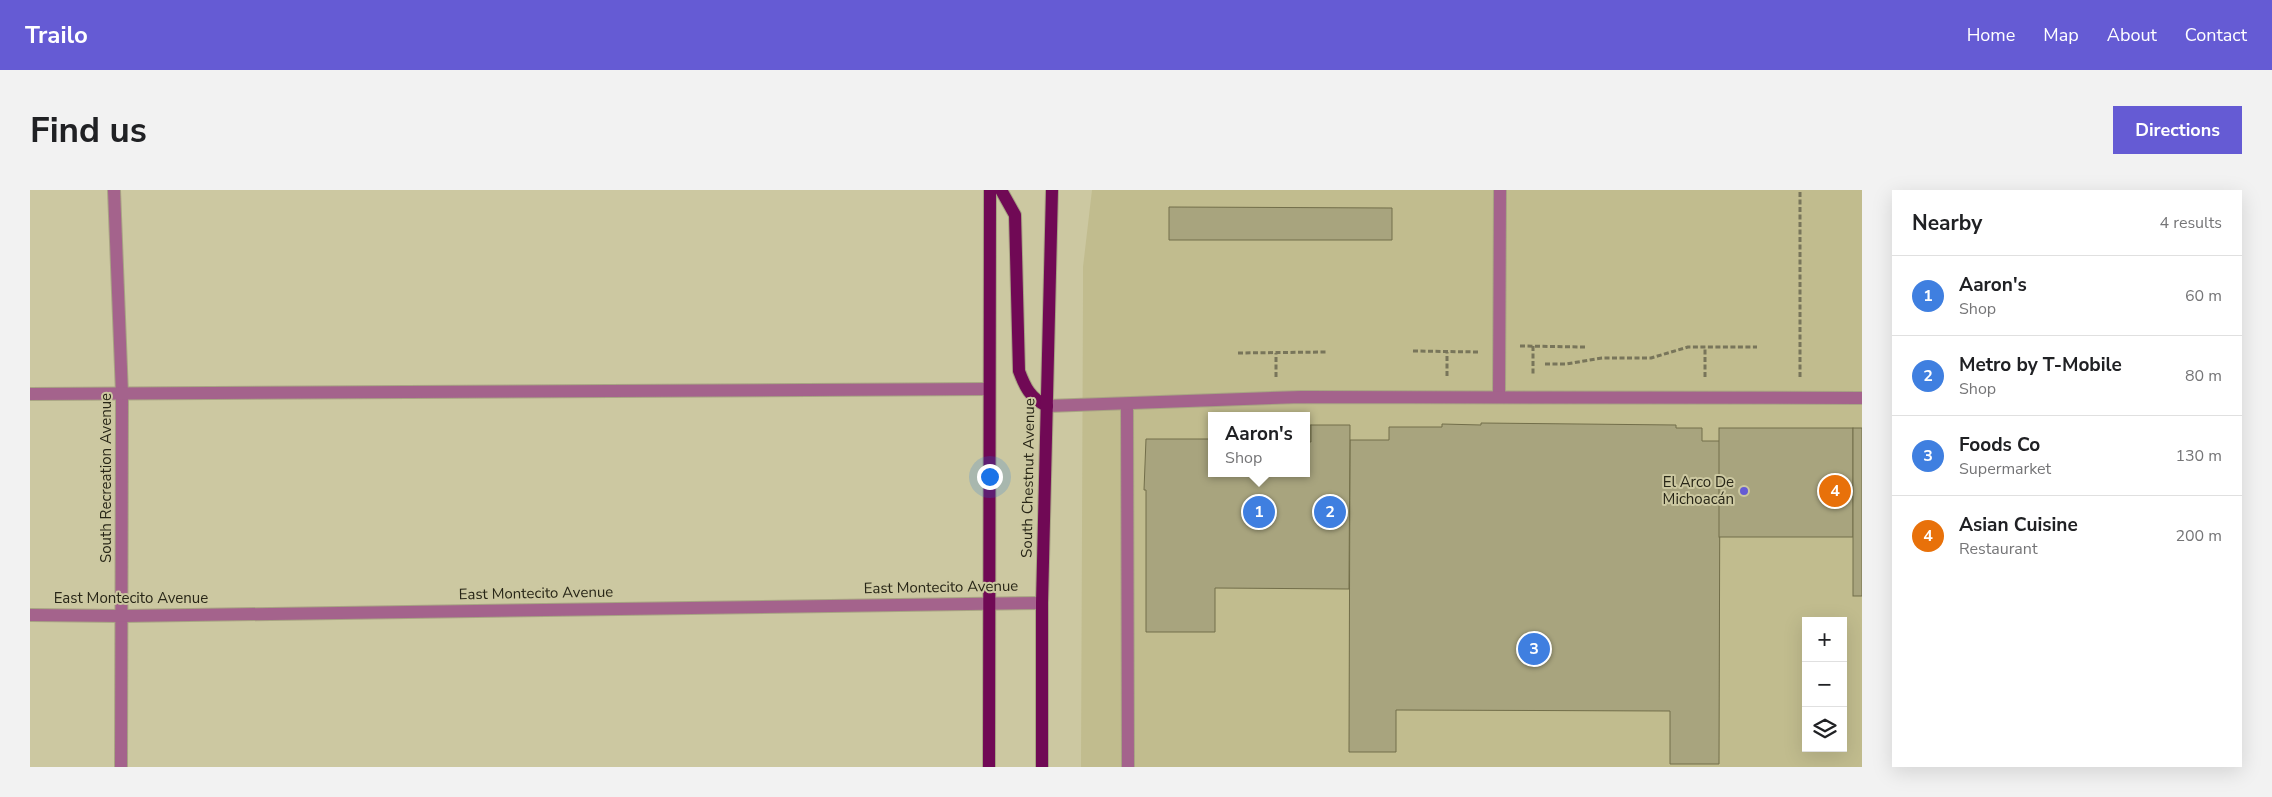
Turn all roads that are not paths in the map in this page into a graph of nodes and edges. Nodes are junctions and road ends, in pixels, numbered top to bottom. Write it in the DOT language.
graph roads {
  1 [pos="114,190"];
  2 [pos="990,190"];
  3 [pos="1001,190"];
  4 [pos="1052,190"];
  5 [pos="1500,190"];
  6 [pos="989,389"];
  7 [pos="30,394"];
  8 [pos="122,394"];
  9 [pos="1499,397"];
  10 [pos="1862,398"];
  11 [pos="1127,404"];
  12 [pos="1047,406"];
  13 [pos="989,603"];
  14 [pos="1042,603"];
  15 [pos="30,615"];
  16 [pos="122,616"];
  17 [pos="121,767"];
  18 [pos="988,767"];
  19 [pos="1042,767"];
  20 [pos="1128,767"];
  1 -- 8 [label="street, South Recreation Avenue"];
  2 -- 6 [label="main road"];
  3 -- 12 [label="main road"];
  4 -- 12 [label="main road, South Chestnut Avenue"];
  5 -- 9 [label="street"];
  6 -- 8 [label="street"];
  6 -- 13 [label="main road"];
  7 -- 8 [label="street"];
  8 -- 16 [label="street, South Recreation Avenue"];
  9 -- 10 [label="street"];
  9 -- 11 [label="street"];
  11 -- 12 [label="street"];
  11 -- 20 [label="street"];
  12 -- 14 [label="main road, South Chestnut Avenue"];
  13 -- 14 [label="street, East Montecito Avenue"];
  13 -- 16 [label="street, East Montecito Avenue"];
  13 -- 18 [label="main road"];
  14 -- 19 [label="main road, South Chestnut Avenue"];
  15 -- 16 [label="street, East Montecito Avenue"];
  16 -- 17 [label="street, South Recreation Avenue"];
}
